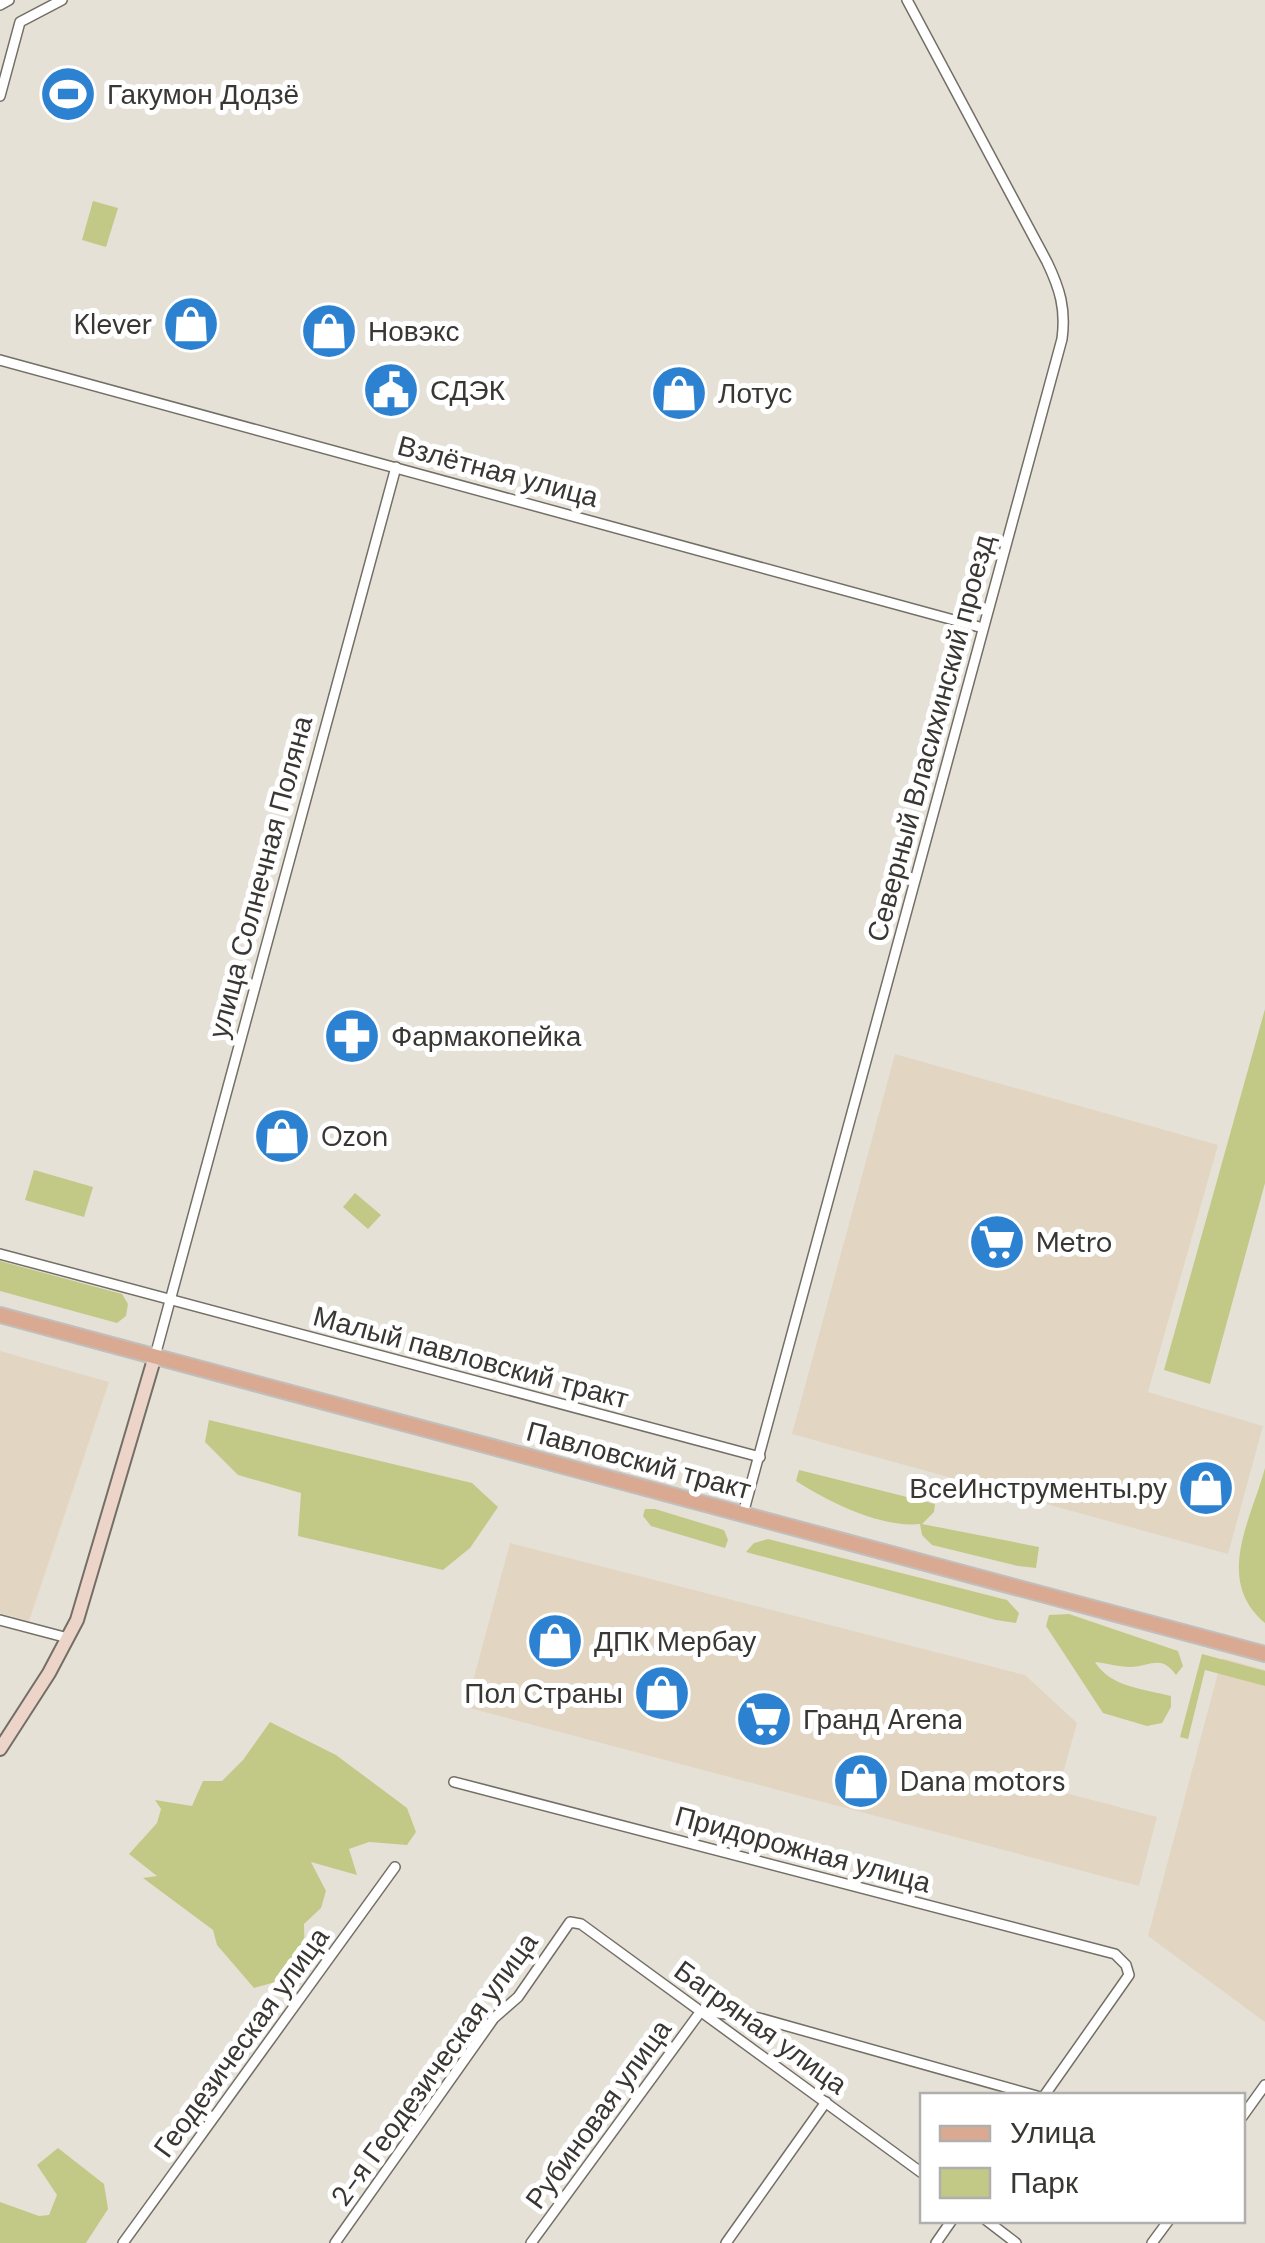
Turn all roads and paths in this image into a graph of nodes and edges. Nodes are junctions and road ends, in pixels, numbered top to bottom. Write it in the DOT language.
graph roads {
  1 [pos="9,0"];
  2 [pos="62,0"];
  3 [pos="908,0"];
  4 [pos="0,5"];
  5 [pos="0,96"];
  6 [pos="0,360"];
  7 [pos="396,467"];
  8 [pos="983,628"];
  9 [pos="0,1254"];
  10 [pos="171,1301"];
  11 [pos="0,1315"];
  12 [pos="155,1356"];
  13 [pos="760,1457"];
  14 [pos="744,1514"];
  15 [pos="0,1620"];
  16 [pos="68,1638"];
  17 [pos="1265,1654"];
  18 [pos="0,1749"];
  19 [pos="454,1782"];
  20 [pos="395,1866"];
  21 [pos="570,1922"];
  22 [pos="701,2012"];
  23 [pos="1265,2085"];
  24 [pos="1030,2093"];
  25 [pos="1043,2093"];
  26 [pos="826,2102"];
  27 [pos="1245,2112"];
  28 [pos="920,2172"];
  29 [pos="990,2223"];
  30 [pos="123,2243"];
  31 [pos="334,2243"];
  32 [pos="531,2243"];
  33 [pos="726,2243"];
  34 [pos="1016,2243"];
  1 -- 4 [label="street"];
  2 -- 5 [label="street"];
  3 -- 8 [label="street, Северный Власихинский проезд"];
  6 -- 7 [label="street, Взлётная улица"];
  7 -- 8 [label="street, Взлётная улица"];
  7 -- 10 [label="street, улица Солнечная Поляна"];
  8 -- 13 [label="street, Северный Власихинский проезд"];
  9 -- 10 [label="street"];
  10 -- 12 [label="street, улица Солнечная Поляна"];
  10 -- 13 [label="street, Малый павловский тракт"];
  11 -- 12 [label="main road, Павловский тракт"];
  12 -- 14 [label="main road, Павловский тракт"];
  12 -- 16 [label="street"];
  13 -- 14 [label="street, Северный Власихинский проезд"];
  14 -- 17 [label="main road, Павловский тракт"];
  15 -- 16 [label="street"];
  16 -- 18 [label="street"];
  19 -- 25 [label="street, Придорожная улица"];
  20 -- 30 [label="street, Геодезическая улица"];
  21 -- 22 [label="street, Багряная улица"];
  21 -- 31 [label="street, 2-я Геодезическая улица"];
  22 -- 24 [label="street"];
  22 -- 26 [label="street, Багряная улица"];
  22 -- 32 [label="street, Рубиновая улица"];
  23 -- 27 [label="street"];
  26 -- 28 [label="street, Багряная улица"];
  26 -- 33 [label="street"];
  29 -- 34 [label="street"];
}
